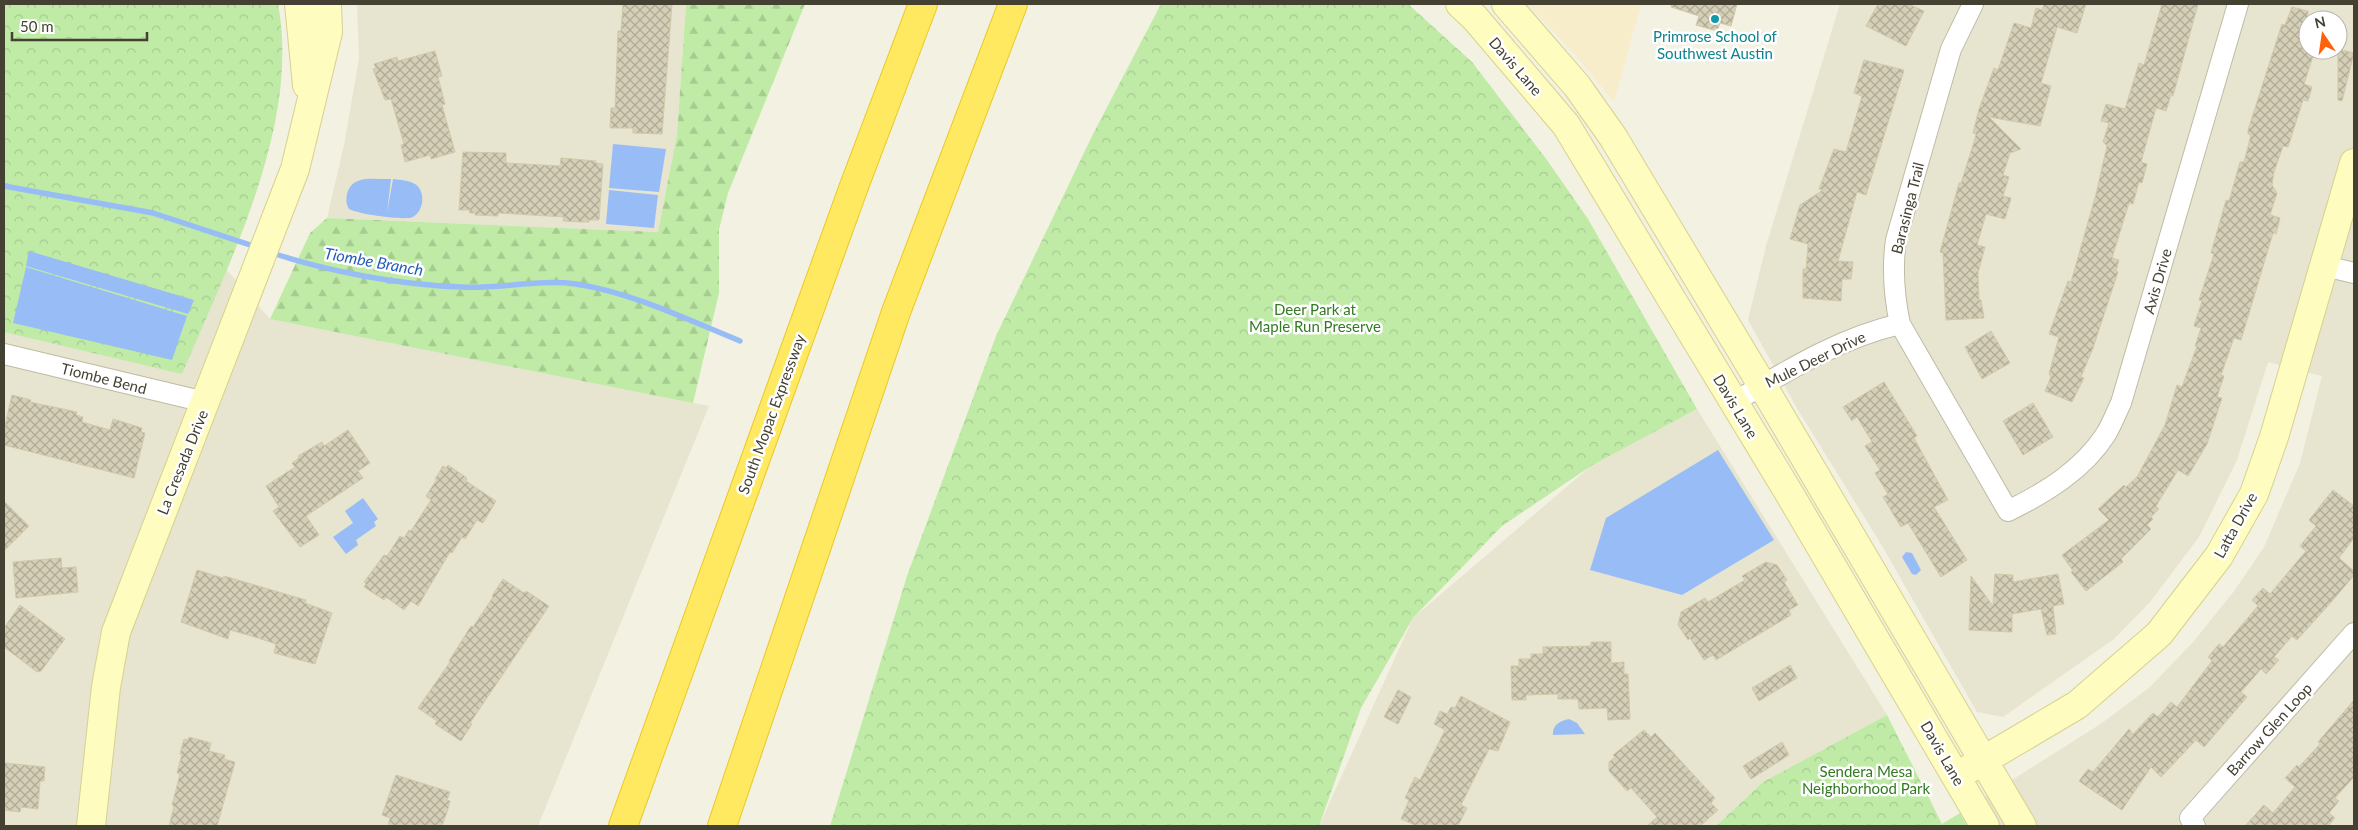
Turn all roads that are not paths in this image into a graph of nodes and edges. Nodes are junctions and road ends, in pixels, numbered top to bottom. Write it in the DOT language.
graph roads {
  1 [pos="299,4"];
  2 [pos="326,4"];
  3 [pos="923,4"];
  4 [pos="1013,4"];
  5 [pos="1460,4"];
  6 [pos="1506,4"];
  7 [pos="1973,4"];
  8 [pos="2238,4"];
  9 [pos="1577,86"];
  10 [pos="310,106"];
  11 [pos="1550,106"];
  12 [pos="2354,163"];
  13 [pos="2325,266"];
  14 [pos="2354,273"];
  15 [pos="1900,324"];
  16 [pos="4,354"];
  17 [pos="1762,385"];
  18 [pos="205,402"];
  19 [pos="1734,402"];
  20 [pos="2008,511"];
  21 [pos="2354,633"];
  22 [pos="1982,760"];
  23 [pos="1957,776"];
  24 [pos="91,826"];
  25 [pos="623,826"];
  26 [pos="722,826"];
  27 [pos="1985,826"];
  28 [pos="2022,826"];
  29 [pos="2195,826"];
  1 -- 10 [label="main road, La Cresada Drive"];
  2 -- 10 [label="main road, La Cresada Drive"];
  3 -- 25 [label="highway, South Mopac Expressway"];
  4 -- 26 [label="highway"];
  5 -- 11 [label="main road, Davis Lane"];
  6 -- 9 [label="main road, Davis Lane"];
  7 -- 15 [label="street, Barasinga Trail"];
  8 -- 20 [label="street, Axis Drive"];
  9 -- 11 [label="main road"];
  9 -- 17 [label="main road, Davis Lane"];
  10 -- 18 [label="main road, La Cresada Drive"];
  11 -- 19 [label="main road, Davis Lane"];
  12 -- 13 [label="main road, Latta Drive"];
  13 -- 14 [label="street"];
  13 -- 22 [label="main road, Latta Drive"];
  15 -- 17 [label="street, Mule Deer Drive"];
  15 -- 20 [label="street, Barasinga Trail"];
  16 -- 18 [label="street, Tiombe Bend"];
  17 -- 19 [label="street, Mule Deer Drive"];
  17 -- 22 [label="main road, Davis Lane"];
  18 -- 24 [label="main road, La Cresada Drive"];
  19 -- 23 [label="main road, Davis Lane"];
  21 -- 29 [label="street, Barrow Glen Loop"];
  22 -- 23 [label="main road, Latta Drive"];
  22 -- 28 [label="main road, Davis Lane"];
  23 -- 27 [label="main road, Davis Lane"];
}
